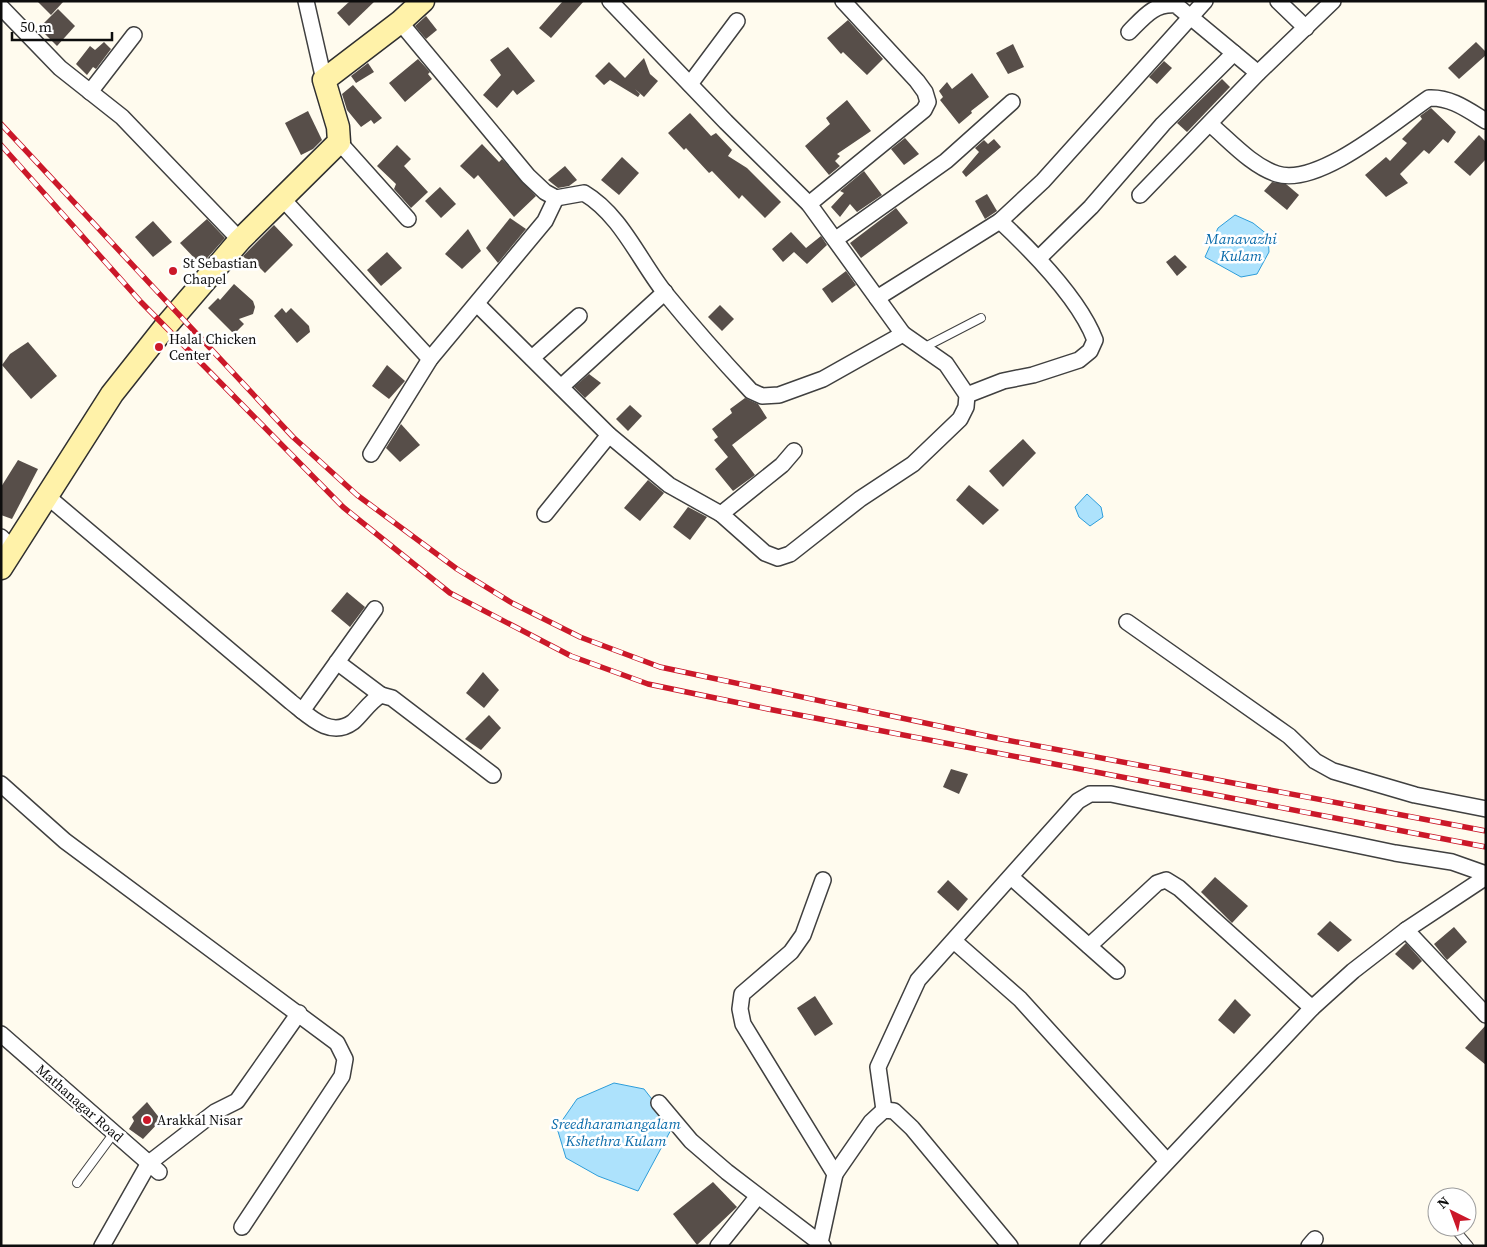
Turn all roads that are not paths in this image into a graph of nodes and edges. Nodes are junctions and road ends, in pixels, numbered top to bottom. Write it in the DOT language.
graph roads {
  1 [pos="306,1"];
  2 [pos="423,1"];
  3 [pos="610,1"];
  4 [pos="843,1"];
  5 [pos="1205,1"];
  6 [pos="1278,1"];
  7 [pos="1334,1"];
  8 [pos="1,7"];
  9 [pos="1191,17"];
  10 [pos="737,21"];
  11 [pos="400,22"];
  12 [pos="1306,28"];
  13 [pos="1129,32"];
  14 [pos="134,35"];
  15 [pos="1234,53"];
  16 [pos="1258,73"];
  17 [pos="324,80"];
  18 [pos="690,84"];
  19 [pos="90,92"];
  20 [pos="1012,102"];
  21 [pos="1486,121"];
  22 [pos="1210,124"];
  23 [pos="339,142"];
  24 [pos="1140,195"];
  25 [pos="281,197"];
  26 [pos="556,198"];
  27 [pos="810,204"];
  28 [pos="408,219"];
  29 [pos="1000,220"];
  30 [pos="240,240"];
  31 [pos="836,240"];
  32 [pos="1039,258"];
  33 [pos="665,292"];
  34 [pos="877,298"];
  35 [pos="477,304"];
  36 [pos="579,316"];
  37 [pos="981,318"];
  38 [pos="903,334"];
  39 [pos="923,348"];
  40 [pos="532,358"];
  41 [pos="430,359"];
  42 [pos="561,387"];
  43 [pos="967,395"];
  44 [pos="608,434"];
  45 [pos="794,451"];
  46 [pos="370,454"];
  47 [pos="48,497"];
  48 [pos="545,514"];
  49 [pos="721,514"];
  50 [pos="7,543"];
  51 [pos="1,568"];
  52 [pos="375,609"];
  53 [pos="1127,622"];
  54 [pos="337,662"];
  55 [pos="381,695"];
  56 [pos="302,710"];
  57 [pos="492,775"];
  58 [pos="1,784"];
  59 [pos="1486,808"];
  60 [pos="1486,875"];
  61 [pos="1011,877"];
  62 [pos="822,880"];
  63 [pos="1406,930"];
  64 [pos="954,941"];
  65 [pos="1089,946"];
  66 [pos="1117,971"];
  67 [pos="1312,1008"];
  68 [pos="299,1013"];
  69 [pos="1486,1015"];
  70 [pos="1,1034"];
  71 [pos="660,1103"];
  72 [pos="884,1110"];
  73 [pos="114,1133"];
  74 [pos="1166,1161"];
  75 [pos="154,1168"];
  76 [pos="835,1174"];
  77 [pos="77,1183"];
  78 [pos="758,1196"];
  79 [pos="242,1227"];
  80 [pos="822,1245"];
  81 [pos="102,1246"];
  82 [pos="718,1246"];
  83 [pos="1010,1246"];
  84 [pos="1088,1246"];
  1 -- 17 [label="street"];
  2 -- 11 [label="street"];
  3 -- 18 [label="street"];
  4 -- 27 [label="street"];
  5 -- 9 [label="street"];
  6 -- 12 [label="street"];
  7 -- 12 [label="street"];
  8 -- 19 [label="street"];
  9 -- 13 [label="street"];
  9 -- 15 [label="street"];
  9 -- 29 [label="street"];
  10 -- 18 [label="street"];
  11 -- 17 [label="street"];
  11 -- 26 [label="street"];
  12 -- 16 [label="street"];
  14 -- 19 [label="street"];
  15 -- 16 [label="street"];
  15 -- 32 [label="street"];
  16 -- 22 [label="street"];
  17 -- 23 [label="street"];
  18 -- 27 [label="street"];
  19 -- 30 [label="street"];
  20 -- 31 [label="street"];
  21 -- 22 [label="street"];
  22 -- 24 [label="street"];
  23 -- 25 [label="street"];
  23 -- 28 [label="street"];
  25 -- 30 [label="street"];
  25 -- 41 [label="street"];
  26 -- 33 [label="street"];
  26 -- 35 [label="street"];
  27 -- 31 [label="street"];
  29 -- 32 [label="street"];
  29 -- 34 [label="street"];
  30 -- 47 [label="street"];
  31 -- 34 [label="street"];
  32 -- 43 [label="street"];
  33 -- 38 [label="street"];
  33 -- 42 [label="street"];
  34 -- 38 [label="street"];
  35 -- 40 [label="street"];
  35 -- 41 [label="street"];
  36 -- 40 [label="street"];
  37 -- 39 [label="lane"];
  38 -- 39 [label="street"];
  39 -- 43 [label="street"];
  40 -- 42 [label="street"];
  41 -- 46 [label="street"];
  42 -- 44 [label="street"];
  43 -- 49 [label="street"];
  44 -- 48 [label="street"];
  44 -- 49 [label="street"];
  45 -- 49 [label="street"];
  47 -- 50 [label="street"];
  47 -- 56 [label="street"];
  50 -- 51 [label="street"];
  52 -- 54 [label="street"];
  53 -- 59 [label="street"];
  54 -- 55 [label="street"];
  54 -- 56 [label="street"];
  55 -- 56 [label="street"];
  55 -- 57 [label="street"];
  58 -- 68 [label="street"];
  60 -- 61 [label="street"];
  60 -- 63 [label="street"];
  61 -- 64 [label="street"];
  61 -- 65 [label="street"];
  62 -- 76 [label="street"];
  63 -- 67 [label="street"];
  63 -- 69 [label="street"];
  64 -- 72 [label="street"];
  64 -- 74 [label="street"];
  65 -- 66 [label="street"];
  65 -- 67 [label="street"];
  67 -- 74 [label="street"];
  68 -- 75 [label="street"];
  68 -- 79 [label="street"];
  70 -- 73 [label="street, Mathanagar Road"];
  71 -- 78 [label="street"];
  72 -- 76 [label="street"];
  72 -- 83 [label="street"];
  73 -- 75 [label="street, Mathanagar Road"];
  73 -- 77 [label="lane"];
  74 -- 84 [label="street"];
  75 -- 81 [label="street"];
  76 -- 80 [label="street"];
  78 -- 80 [label="street"];
  78 -- 82 [label="street"];
}
